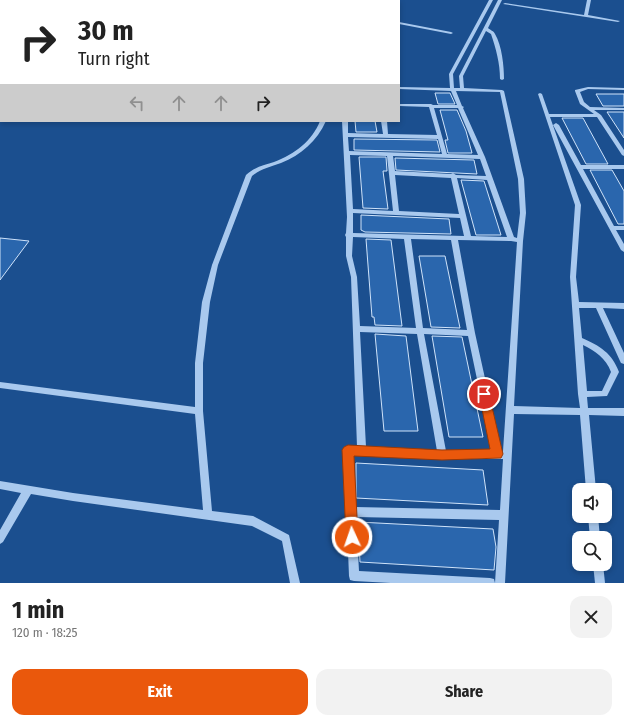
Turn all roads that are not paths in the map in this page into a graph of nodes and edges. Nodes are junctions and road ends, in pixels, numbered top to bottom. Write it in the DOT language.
graph roads {
  1 [pos="491,0"];
  2 [pos="500,0"];
  3 [pos="589,0"];
  4 [pos="505,4"];
  5 [pos="586,16"];
  6 [pos="618,21"];
  7 [pos="400,23"];
  8 [pos="486,29"];
  9 [pos="451,33"];
  10 [pos="474,33"];
  11 [pos="483,34"];
  12 [pos="502,79"];
  13 [pos="400,88"];
  14 [pos="452,88"];
  15 [pos="462,88"];
  16 [pos="624,89"];
  17 [pos="540,94"];
  18 [pos="400,104"];
  19 [pos="431,105"];
  20 [pos="462,107"];
  21 [pos="588,108"];
  22 [pos="624,109"];
  23 [pos="547,115"];
  24 [pos="599,116"];
  25 [pos="323,122"];
  26 [pos="345,122"];
  27 [pos="384,122"];
  28 [pos="556,125"];
  29 [pos="345,135"];
  30 [pos="386,136"];
  31 [pos="440,137"];
  32 [pos="346,153"];
  33 [pos="390,154"];
  34 [pos="624,154"];
  35 [pos="445,156"];
  36 [pos="482,157"];
  37 [pos="580,167"];
  38 [pos="624,167"];
  39 [pos="392,173"];
  40 [pos="453,175"];
  41 [pos="489,178"];
  42 [pos="349,211"];
  43 [pos="396,212"];
  44 [pos="463,216"];
  45 [pos="612,228"];
  46 [pos="624,228"];
  47 [pos="348,235"];
  48 [pos="407,236"];
  49 [pos="454,237"];
  50 [pos="468,237"];
  51 [pos="511,239"];
  52 [pos="520,241"];
  53 [pos="624,250"];
  54 [pos="575,305"];
  55 [pos="598,305"];
  56 [pos="624,306"];
  57 [pos="357,329"];
  58 [pos="420,331"];
  59 [pos="471,333"];
  60 [pos="578,339"];
  61 [pos="624,361"];
  62 [pos="0,385"];
  63 [pos="582,394"];
  64 [pos="510,410"];
  65 [pos="199,411"];
  66 [pos="583,412"];
  67 [pos="624,412"];
  68 [pos="362,451"];
  69 [pos="497,454"];
  70 [pos="442,455"];
  71 [pos="507,455"];
  72 [pos="590,483"];
  73 [pos="0,485"];
  74 [pos="28,490"];
  75 [pos="351,512"];
  76 [pos="208,515"];
  77 [pos="504,516"];
  78 [pos="0,539"];
  79 [pos="599,571"];
  80 [pos="296,583"];
  81 [pos="490,583"];
  82 [pos="500,583"];
  83 [pos="600,583"];
  1 -- 10 [label="street"];
  2 -- 8 [label="street"];
  3 -- 5 [label="street"];
  4 -- 5 [label="street"];
  5 -- 6 [label="street"];
  7 -- 9 [label="street"];
  8 -- 11 [label="street"];
  8 -- 12 [label="street"];
  10 -- 11 [label="street"];
  10 -- 14 [label="street"];
  11 -- 15 [label="street"];
  13 -- 14 [label="street"];
  14 -- 15 [label="street"];
  14 -- 20 [label="street"];
  15 -- 52 [label="street"];
  16 -- 21 [label="street"];
  17 -- 23 [label="street"];
  18 -- 19 [label="street"];
  19 -- 20 [label="street"];
  19 -- 31 [label="street"];
  20 -- 36 [label="street"];
  21 -- 22 [label="street"];
  21 -- 24 [label="street"];
  23 -- 24 [label="street"];
  23 -- 54 [label="street"];
  24 -- 34 [label="street"];
  25 -- 65 [label="street"];
  26 -- 29 [label="street"];
  27 -- 30 [label="street"];
  28 -- 37 [label="street"];
  29 -- 30 [label="street"];
  29 -- 32 [label="street"];
  30 -- 31 [label="street"];
  31 -- 35 [label="street"];
  32 -- 33 [label="street"];
  32 -- 42 [label="street"];
  33 -- 35 [label="street"];
  33 -- 39 [label="street"];
  35 -- 36 [label="street"];
  36 -- 41 [label="street"];
  37 -- 38 [label="street"];
  37 -- 45 [label="street"];
  39 -- 40 [label="street"];
  39 -- 43 [label="street"];
  40 -- 41 [label="street"];
  40 -- 44 [label="street"];
  41 -- 51 [label="street"];
  42 -- 43 [label="street"];
  42 -- 47 [label="street"];
  43 -- 44 [label="street"];
  44 -- 50 [label="street"];
  45 -- 46 [label="street"];
  45 -- 53 [label="street"];
  47 -- 48 [label="street"];
  47 -- 57 [label="street"];
  48 -- 49 [label="street"];
  48 -- 58 [label="street"];
  49 -- 50 [label="street"];
  49 -- 59 [label="street"];
  50 -- 51 [label="street"];
  51 -- 52 [label="street"];
  52 -- 64 [label="street"];
  54 -- 55 [label="street"];
  54 -- 60 [label="street"];
  55 -- 56 [label="street"];
  55 -- 61 [label="street"];
  57 -- 58 [label="street"];
  57 -- 68 [label="street"];
  58 -- 59 [label="street"];
  58 -- 70 [label="street"];
  59 -- 69 [label="street"];
  60 -- 63 [label="street"];
  60 -- 63 [label="street"];
  62 -- 65 [label="street"];
  63 -- 66 [label="street"];
  64 -- 66 [label="street"];
  64 -- 71 [label="street"];
  65 -- 76 [label="street"];
  66 -- 67 [label="street"];
  66 -- 72 [label="street"];
  68 -- 70 [label="street"];
  68 -- 75 [label="street"];
  69 -- 70 [label="street"];
  69 -- 71 [label="street"];
  71 -- 77 [label="street"];
  73 -- 74 [label="street"];
  74 -- 76 [label="street"];
  74 -- 78 [label="street"];
  75 -- 77 [label="street"];
  75 -- 81 [label="street"];
  76 -- 80 [label="street"];
  77 -- 82 [label="street"];
  79 -- 83 [label="street"];
}
